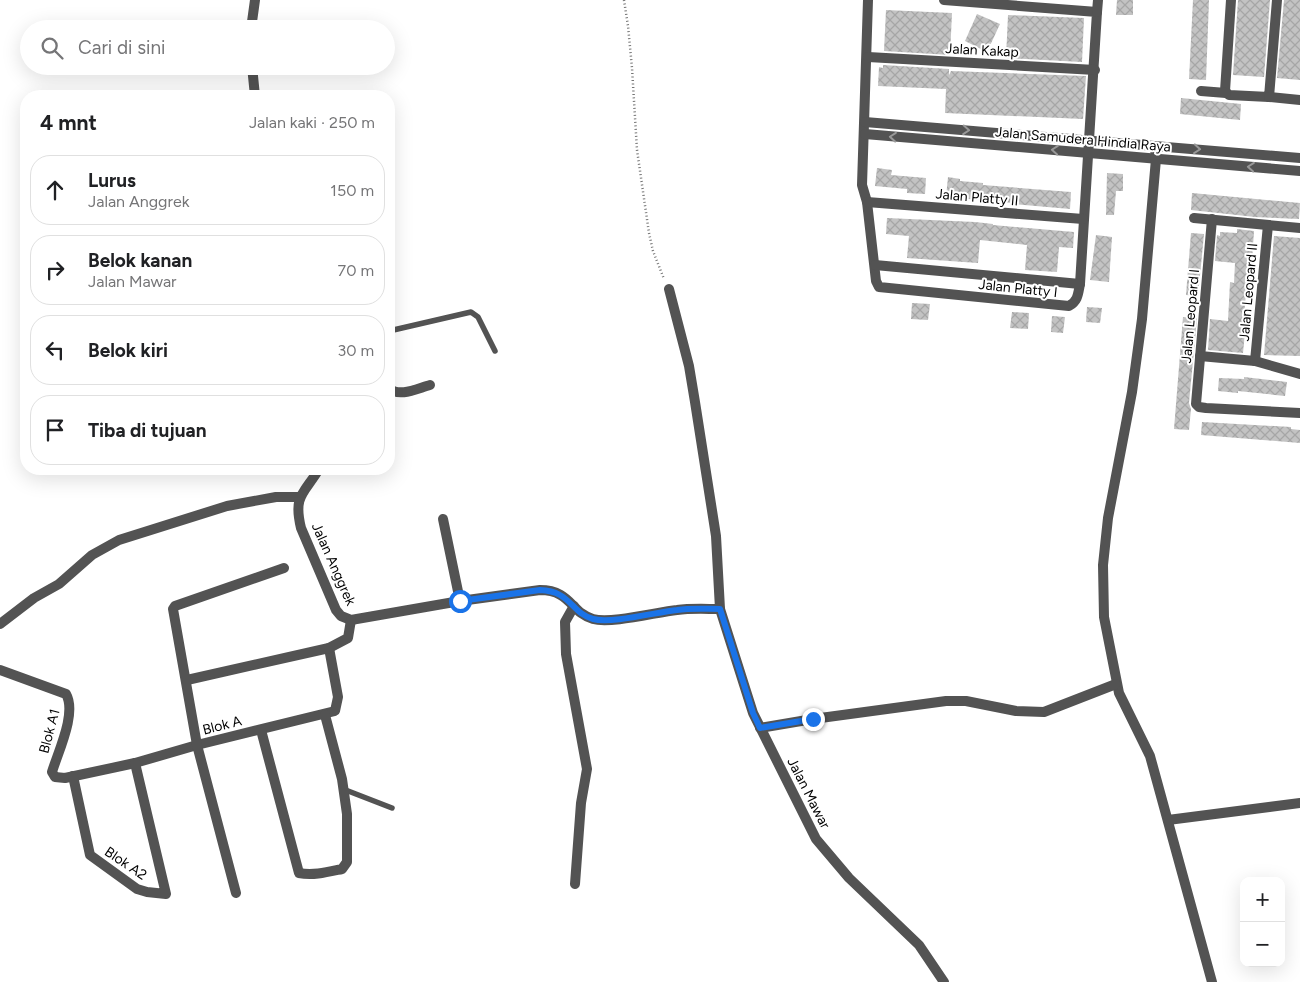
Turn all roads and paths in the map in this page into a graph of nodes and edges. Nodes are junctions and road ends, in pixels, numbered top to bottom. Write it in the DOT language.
graph roads {
  1 [pos="255,0"];
  2 [pos="624,0"];
  3 [pos="868,0"];
  4 [pos="944,0"];
  5 [pos="1098,0"];
  6 [pos="1231,0"];
  7 [pos="1277,0"];
  8 [pos="978,1"];
  9 [pos="1097,12"];
  10 [pos="252,20"];
  11 [pos="868,57"];
  12 [pos="1095,70"];
  13 [pos="252,75"];
  14 [pos="252,90"];
  15 [pos="1202,91"];
  16 [pos="1226,93"];
  17 [pos="1269,97"];
  18 [pos="1300,100"];
  19 [pos="865,122"];
  20 [pos="865,134"];
  21 [pos="1088,140"];
  22 [pos="1156,146"];
  23 [pos="1178,148"];
  24 [pos="1088,153"];
  25 [pos="1300,158"];
  26 [pos="1156,159"];
  27 [pos="1178,161"];
  28 [pos="1300,171"];
  29 [pos="868,202"];
  30 [pos="1194,218"];
  31 [pos="1083,219"];
  32 [pos="1212,219"];
  33 [pos="1268,225"];
  34 [pos="1300,228"];
  35 [pos="875,265"];
  36 [pos="1080,284"];
  37 [pos="668,289"];
  38 [pos="395,330"];
  39 [pos="495,351"];
  40 [pos="1200,356"];
  41 [pos="1255,361"];
  42 [pos="1300,374"];
  43 [pos="430,385"];
  44 [pos="395,392"];
  45 [pos="1300,413"];
  46 [pos="315,475"];
  47 [pos="299,497"];
  48 [pos="443,519"];
  49 [pos="284,568"];
  50 [pos="460,601"];
  51 [pos="574,606"];
  52 [pos="720,609"];
  53 [pos="351,620"];
  54 [pos="0,624"];
  55 [pos="329,648"];
  56 [pos="0,670"];
  57 [pos="187,680"];
  58 [pos="1116,684"];
  59 [pos="325,715"];
  60 [pos="760,728"];
  61 [pos="261,730"];
  62 [pos="198,745"];
  63 [pos="135,763"];
  64 [pos="52,775"];
  65 [pos="73,776"];
  66 [pos="343,789"];
  67 [pos="1300,803"];
  68 [pos="392,808"];
  69 [pos="1168,820"];
  70 [pos="575,884"];
  71 [pos="236,893"];
  72 [pos="944,982"];
  73 [pos="1212,982"];
  1 -- 10 [label="street"];
  2 -- 37 [label="path"];
  3 -- 11 [label="street, Jalan Platty I"];
  4 -- 8 [label="street"];
  5 -- 9 [label="street, Jalan Platty I"];
  6 -- 16 [label="street"];
  7 -- 17 [label="street"];
  8 -- 9 [label="street"];
  9 -- 12 [label="street, Jalan Platty I"];
  11 -- 12 [label="street, Jalan Kakap"];
  11 -- 19 [label="street, Jalan Platty I"];
  12 -- 21 [label="street, Jalan Platty I"];
  13 -- 14 [label="street"];
  15 -- 16 [label="street"];
  16 -- 17 [label="street"];
  17 -- 18 [label="street"];
  19 -- 20 [label="street, Jalan Platty I"];
  19 -- 21 [label="street, Jalan Samudera Hindia Raya, one-way"];
  24 -- 20 [label="street, Jalan Samudera Hindia Raya, one-way"];
  20 -- 29 [label="street, Jalan Platty I"];
  21 -- 22 [label="street, Jalan Samudera Hindia Raya"];
  21 -- 24 [label="street, Jalan Platty I"];
  22 -- 23 [label="street, Jalan Samudera Hindia Raya"];
  22 -- 26 [label="street"];
  23 -- 25 [label="street, Jalan Samudera Hindia Raya, one-way"];
  23 -- 27 [label="street"];
  24 -- 26 [label="street, Jalan Samudera Hindia Raya"];
  24 -- 31 [label="street, Jalan Platty I"];
  26 -- 27 [label="street, Jalan Samudera Hindia Raya"];
  26 -- 58 [label="street"];
  28 -- 27 [label="street, Jalan Samudera Hindia Raya, one-way"];
  29 -- 31 [label="street, Jalan Platty II"];
  29 -- 35 [label="street, Jalan Platty I"];
  30 -- 32 [label="street"];
  31 -- 36 [label="street, Jalan Platty I"];
  32 -- 33 [label="street"];
  32 -- 40 [label="street, Jalan Leopard I"];
  33 -- 34 [label="street"];
  33 -- 41 [label="street, Jalan Leopard II"];
  35 -- 36 [label="street"];
  35 -- 36 [label="street, Jalan Platty I"];
  37 -- 52 [label="street, Jalan Mawar"];
  38 -- 39 [label="lane"];
  40 -- 41 [label="street"];
  40 -- 45 [label="street, Jalan Leopard I"];
  41 -- 42 [label="street"];
  43 -- 44 [label="street"];
  46 -- 47 [label="street"];
  47 -- 53 [label="street, Jalan Anggrek"];
  47 -- 54 [label="street"];
  48 -- 50 [label="street"];
  49 -- 57 [label="street"];
  50 -- 51 [label="street, Jalan Anggrek"];
  50 -- 53 [label="street, Jalan Anggrek"];
  51 -- 52 [label="street, Jalan Anggrek"];
  51 -- 70 [label="street"];
  52 -- 60 [label="street, Jalan Mawar"];
  53 -- 55 [label="street"];
  55 -- 57 [label="street"];
  55 -- 59 [label="street"];
  56 -- 64 [label="street, Blok A1"];
  57 -- 62 [label="street"];
  58 -- 60 [label="street"];
  58 -- 69 [label="street"];
  59 -- 61 [label="street, Blok A"];
  59 -- 66 [label="street"];
  60 -- 72 [label="street, Jalan Mawar"];
  61 -- 62 [label="street, Blok A"];
  61 -- 66 [label="street"];
  62 -- 63 [label="street, Blok A"];
  62 -- 71 [label="street"];
  63 -- 65 [label="street, Blok A"];
  63 -- 65 [label="street, Blok A2"];
  64 -- 65 [label="street, Blok A"];
  66 -- 68 [label="lane"];
  67 -- 69 [label="street"];
  69 -- 73 [label="street"];
}
